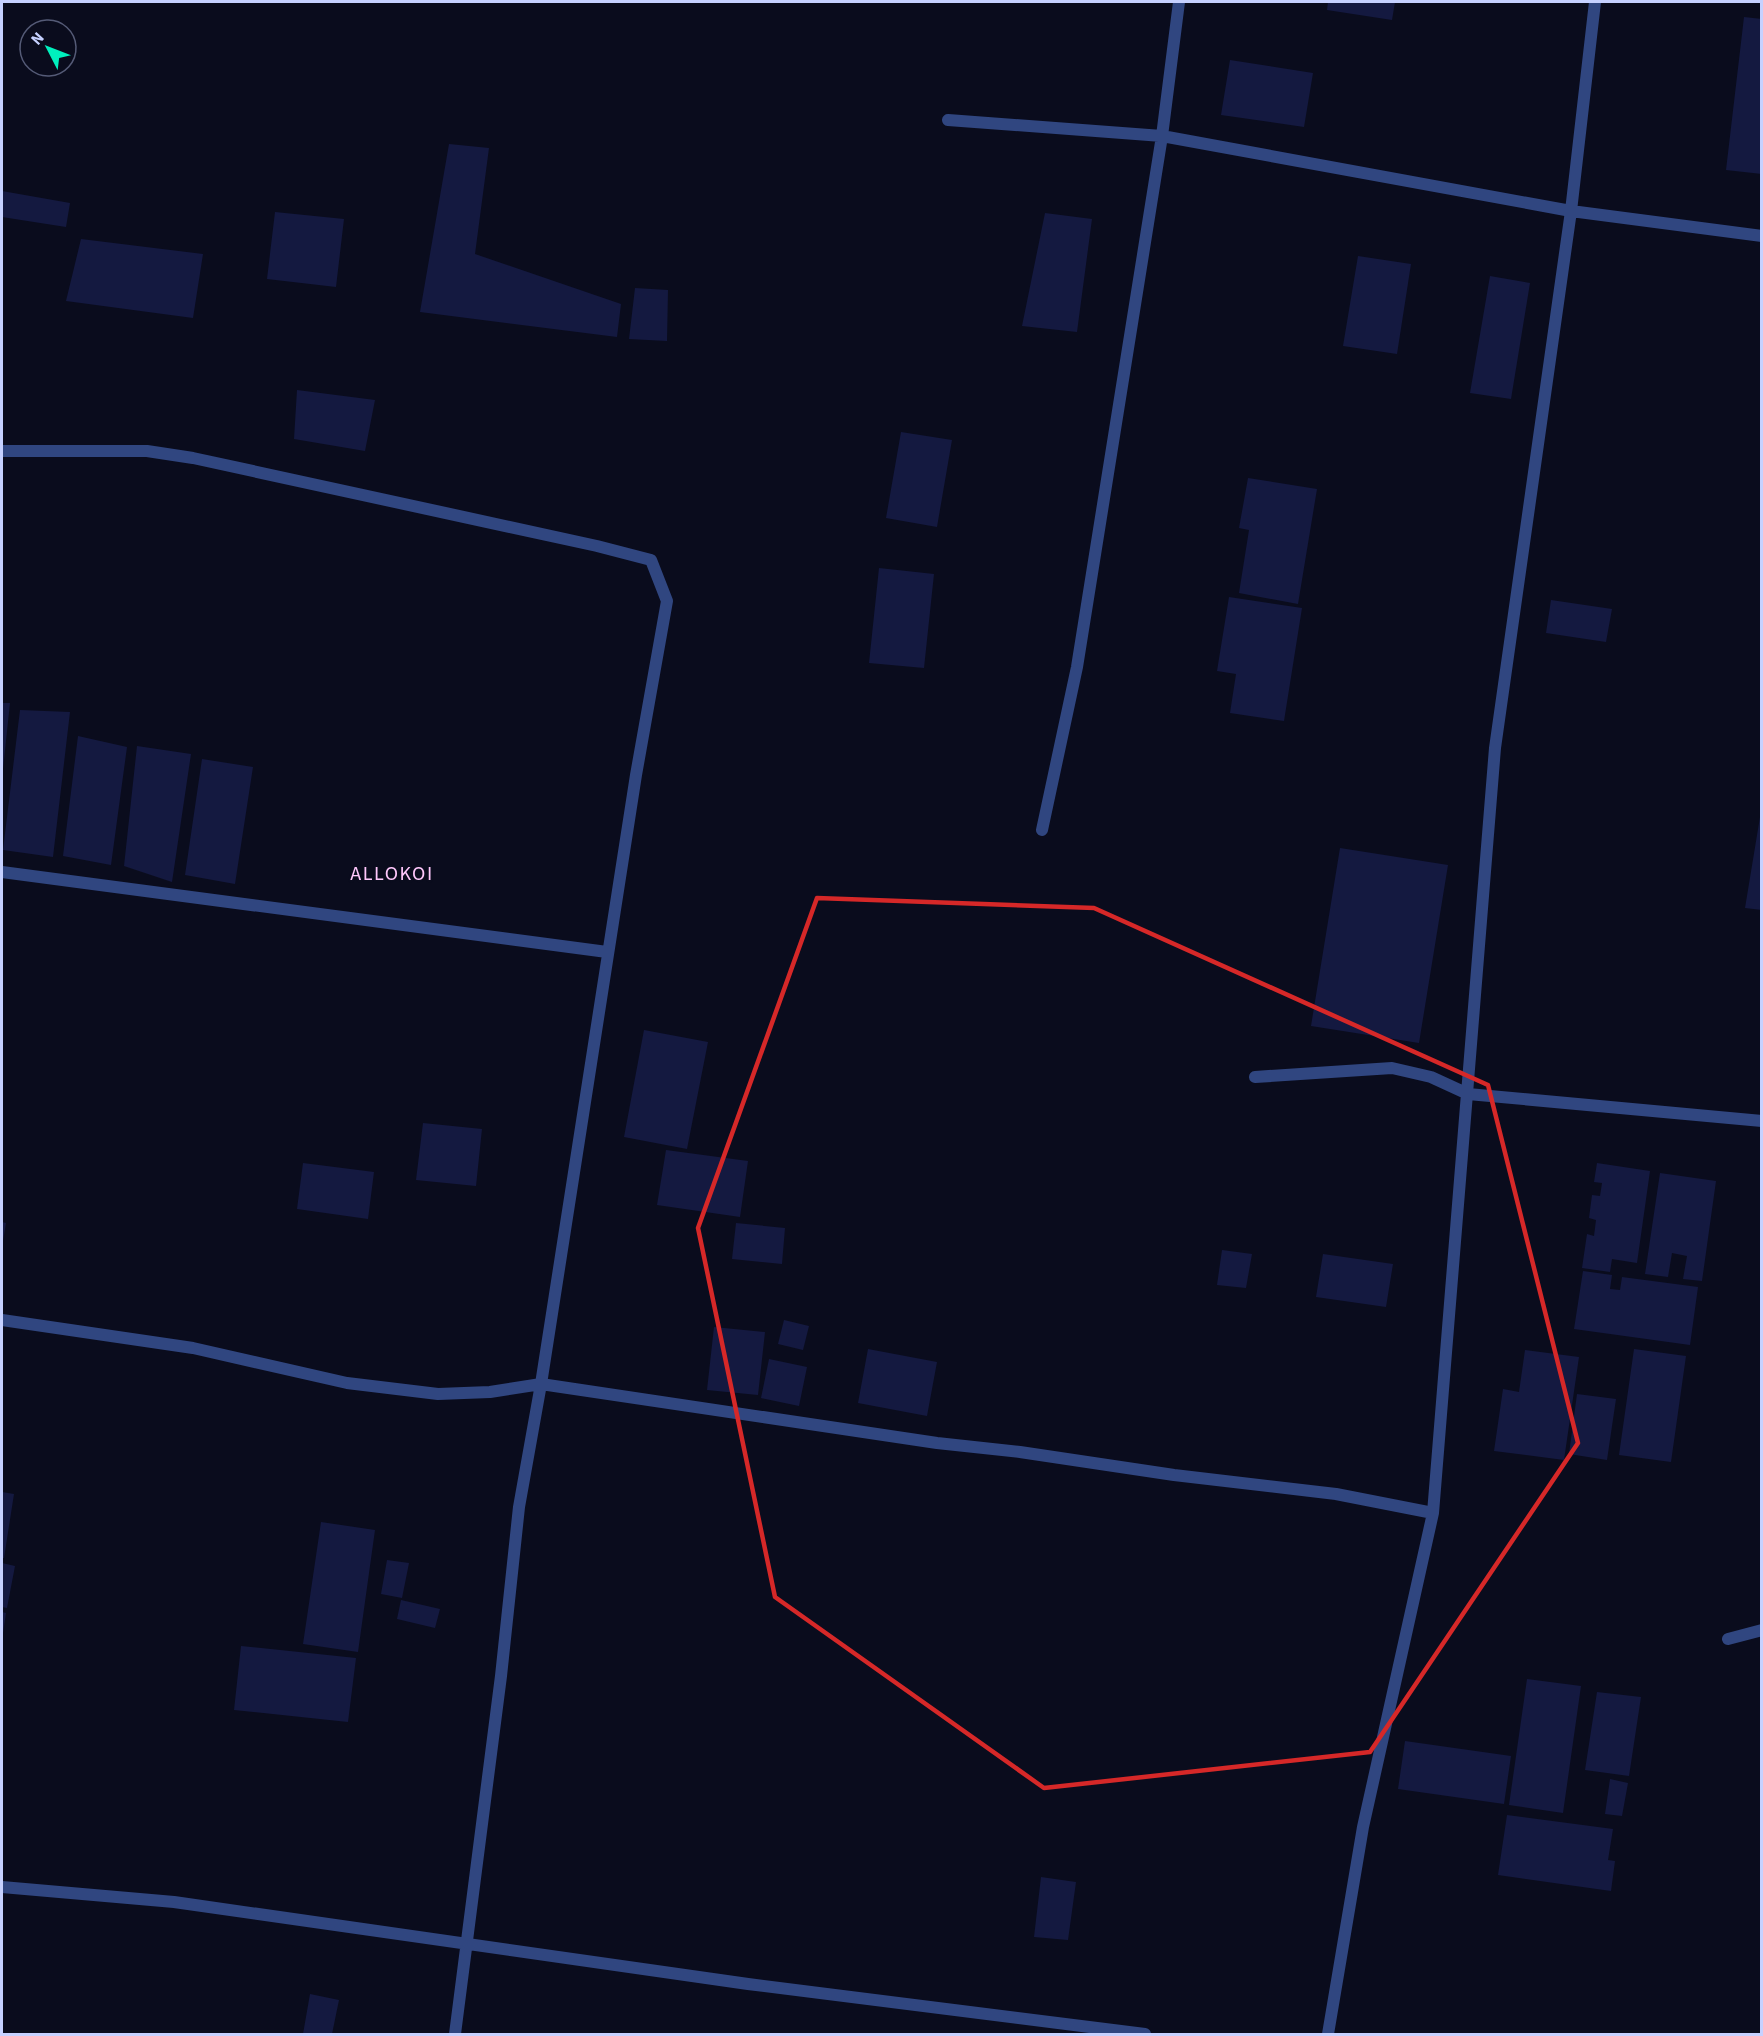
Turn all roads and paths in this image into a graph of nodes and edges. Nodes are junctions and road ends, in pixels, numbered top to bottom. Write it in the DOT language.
graph roads {
  1 [pos="1179,2"];
  2 [pos="1596,2"];
  3 [pos="948,120"];
  4 [pos="1162,136"];
  5 [pos="1571,211"];
  6 [pos="1761,236"];
  7 [pos="2,452"];
  8 [pos="1042,830"];
  9 [pos="2,872"];
  10 [pos="607,952"];
  11 [pos="1255,1077"];
  12 [pos="1468,1094"];
  13 [pos="1761,1121"];
  14 [pos="2,1320"];
  15 [pos="541,1384"];
  16 [pos="1433,1513"];
  17 [pos="1761,1630"];
  18 [pos="1728,1639"];
  19 [pos="2,1887"];
  20 [pos="466,1945"];
  21 [pos="455,2034"];
  22 [pos="1146,2034"];
  23 [pos="1329,2034"];
  1 -- 4 [label="street"];
  2 -- 5 [label="street"];
  3 -- 4 [label="street"];
  4 -- 5 [label="street"];
  4 -- 8 [label="street"];
  5 -- 6 [label="street"];
  5 -- 12 [label="street"];
  7 -- 10 [label="street"];
  9 -- 10 [label="street"];
  10 -- 15 [label="street"];
  11 -- 12 [label="street"];
  12 -- 13 [label="street"];
  12 -- 16 [label="street"];
  14 -- 15 [label="street"];
  15 -- 16 [label="street"];
  15 -- 20 [label="street"];
  16 -- 23 [label="street"];
  17 -- 18 [label="street"];
  19 -- 20 [label="street"];
  20 -- 21 [label="street"];
  20 -- 22 [label="street"];
}
